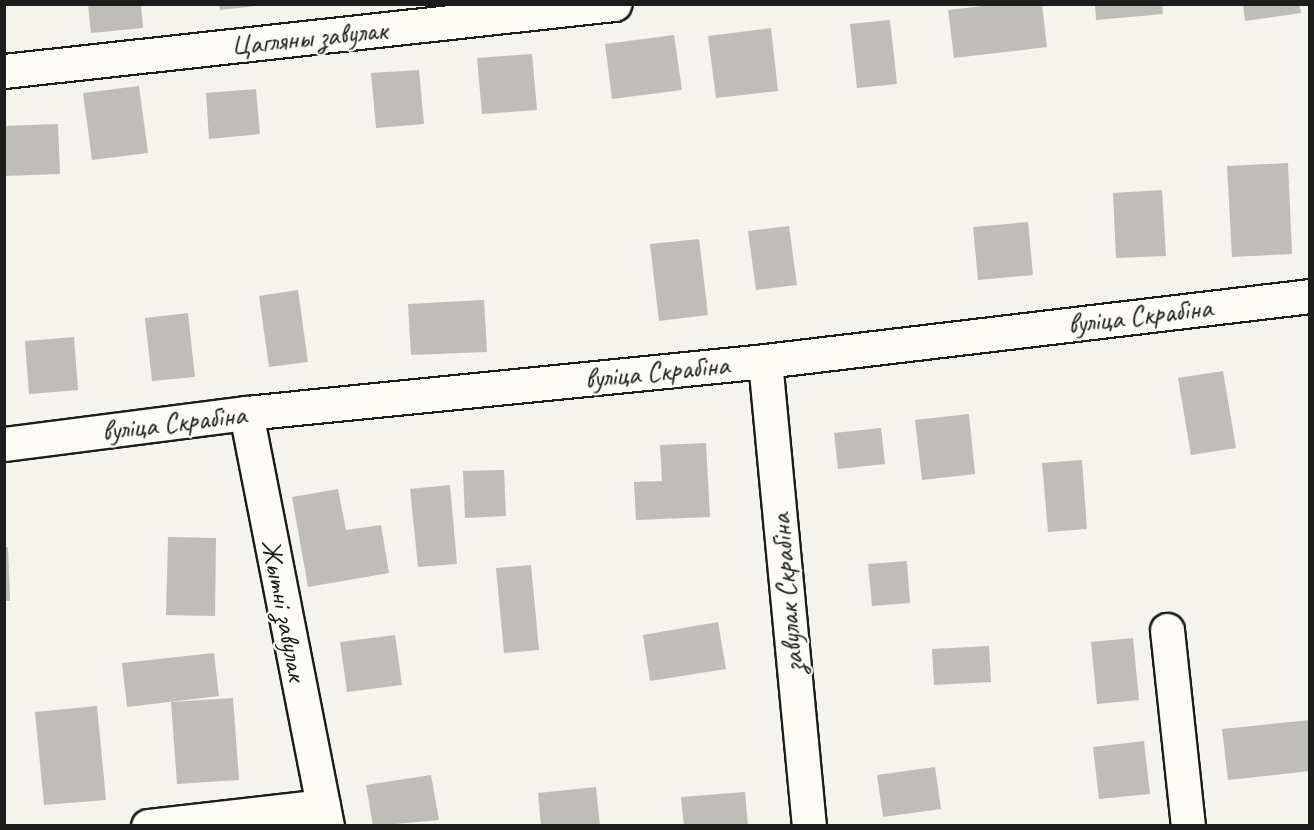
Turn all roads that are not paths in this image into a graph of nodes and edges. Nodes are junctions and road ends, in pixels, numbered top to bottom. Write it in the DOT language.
graph roads {
  1 [pos="614,4"];
  2 [pos="4,71"];
  3 [pos="1310,296"];
  4 [pos="765,362"];
  5 [pos="246,413"];
  6 [pos="4,444"];
  7 [pos="1167,630"];
  8 [pos="325,816"];
  9 [pos="148,825"];
  10 [pos="809,825"];
  11 [pos="1188,825"];
  1 -- 2 [label="street, Цагляны завулак"];
  3 -- 4 [label="street, вуліца Скрабіна"];
  4 -- 5 [label="street, вуліца Скрабіна"];
  4 -- 10 [label="street, завулак Скрабіна"];
  5 -- 6 [label="street, вуліца Скрабіна"];
  5 -- 8 [label="street, Жытні завулак"];
  7 -- 11 [label="street"];
  8 -- 9 [label="street, Жытні завулак"];
}
